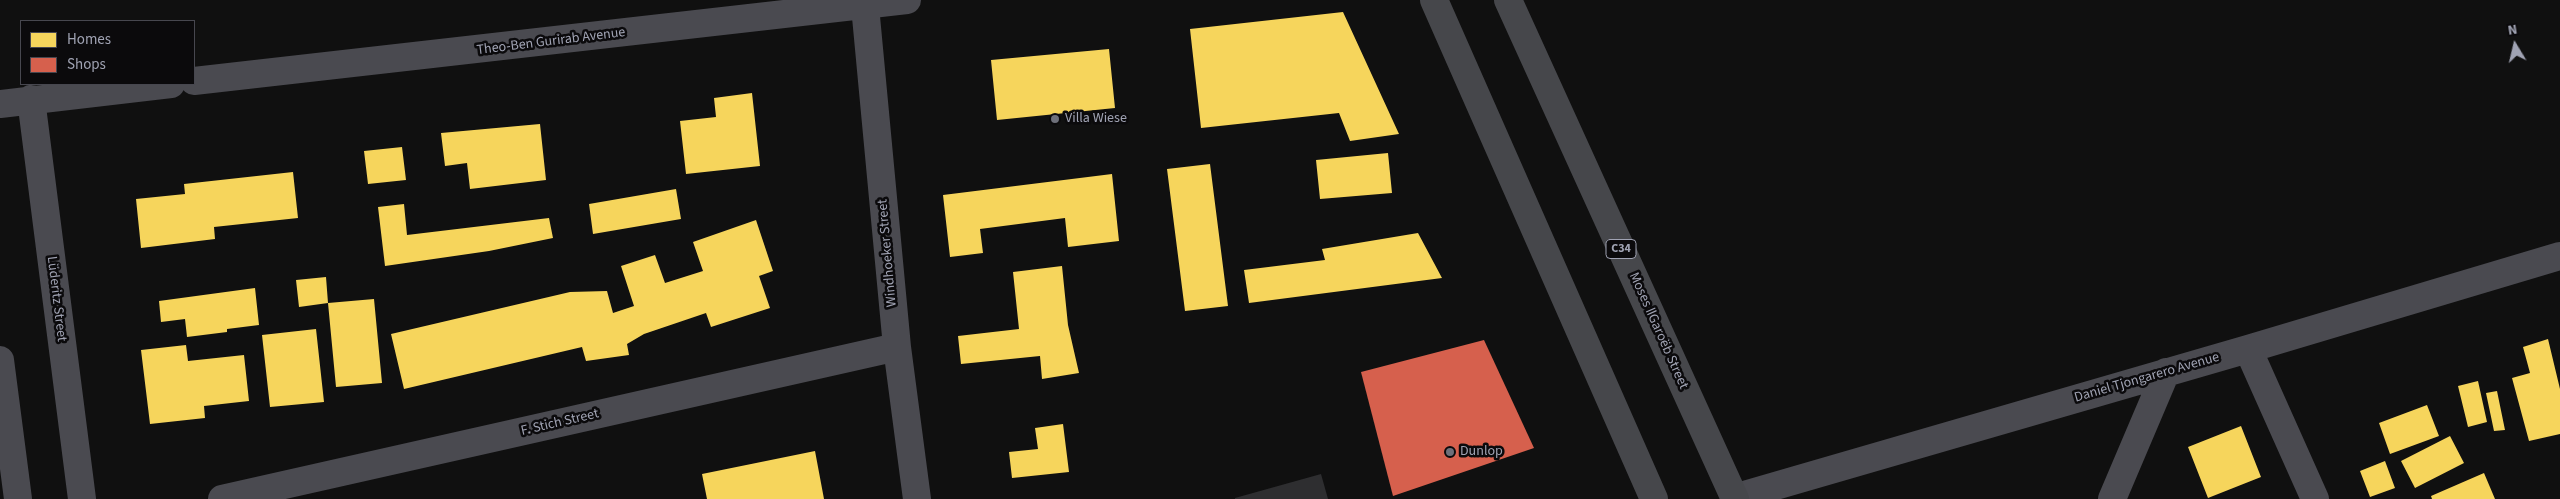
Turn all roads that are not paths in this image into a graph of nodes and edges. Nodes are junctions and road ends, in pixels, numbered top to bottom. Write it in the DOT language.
graph roads {
  1 [pos="908,0"];
  2 [pos="1434,0"];
  3 [pos="1508,0"];
  4 [pos="865,6"];
  5 [pos="195,81"];
  6 [pos="162,85"];
  7 [pos="31,99"];
  8 [pos="0,104"];
  9 [pos="2560,256"];
  10 [pos="897,347"];
  11 [pos="2248,349"];
  12 [pos="0,360"];
  13 [pos="2166,372"];
  14 [pos="1734,498"];
  15 [pos="18,499"];
  16 [pos="82,499"];
  17 [pos="222,499"];
  18 [pos="917,499"];
  19 [pos="1654,499"];
  20 [pos="2112,499"];
  21 [pos="2315,499"];
  1 -- 4 [label="street, Theo-Ben Gurirab Avenue"];
  2 -- 19 [label="main road"];
  3 -- 14 [label="main road, Moses ǁGaroëb Street / C34"];
  4 -- 5 [label="street, Theo-Ben Gurirab Avenue"];
  4 -- 10 [label="street, Windhoeker Street"];
  6 -- 7 [label="street"];
  7 -- 8 [label="street"];
  7 -- 16 [label="street, Lüderitz Street"];
  9 -- 11 [label="street, Daniel Tjongarero Avenue"];
  10 -- 17 [label="street, F. Stich Street"];
  10 -- 18 [label="street, Windhoeker Street"];
  11 -- 13 [label="street, Daniel Tjongarero Avenue"];
  11 -- 21 [label="street"];
  12 -- 15 [label="street"];
  13 -- 14 [label="street, Daniel Tjongarero Avenue"];
  13 -- 20 [label="street"];
}
